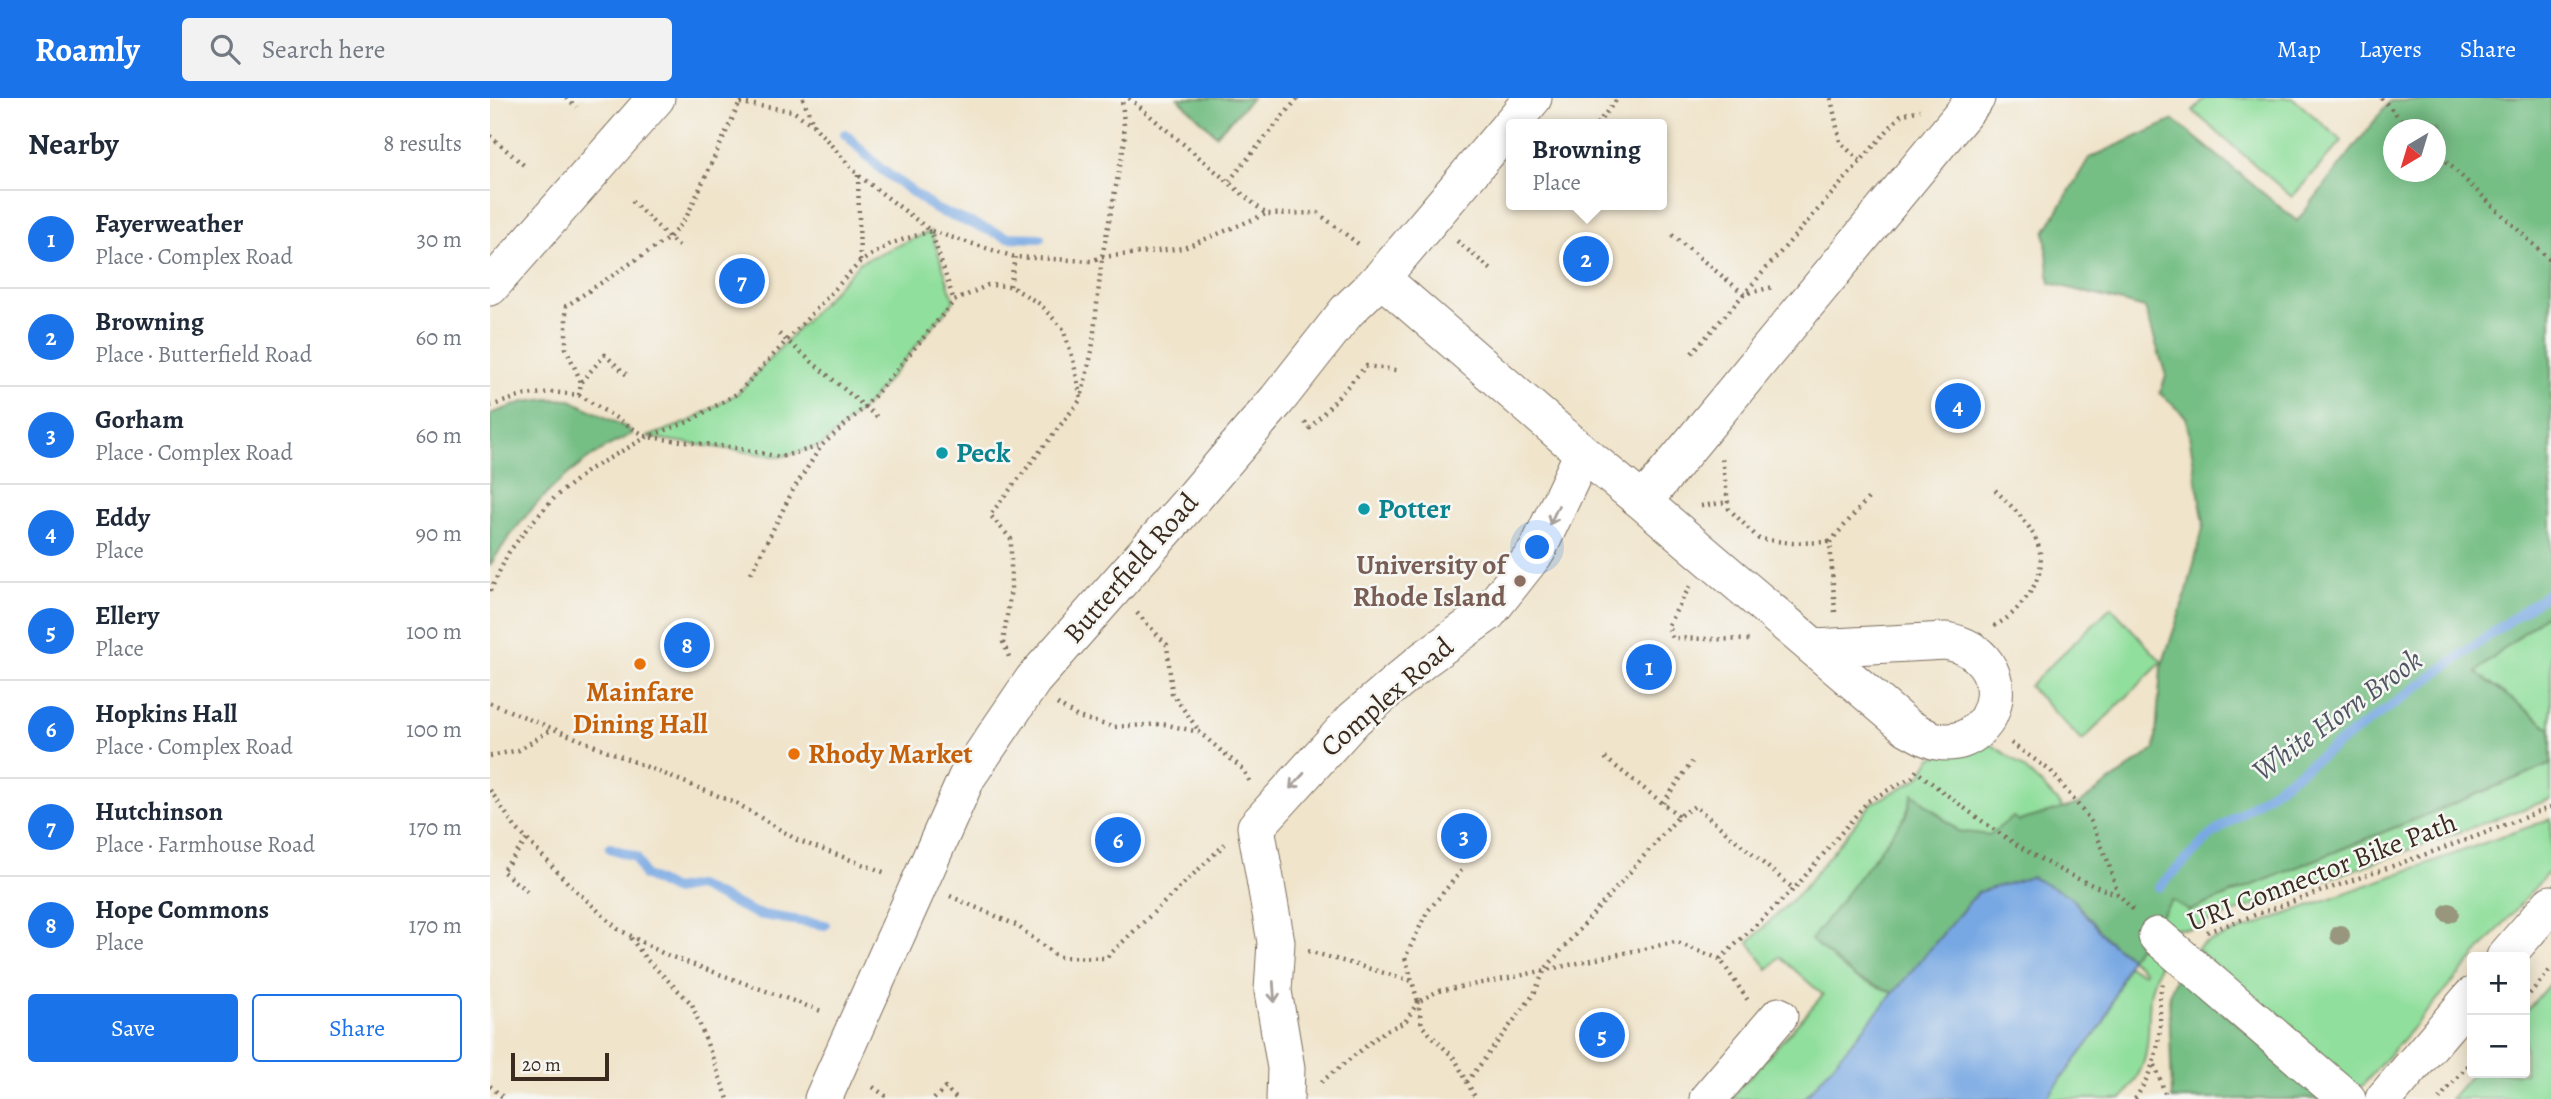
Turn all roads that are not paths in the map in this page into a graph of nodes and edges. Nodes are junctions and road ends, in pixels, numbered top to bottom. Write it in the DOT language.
graph roads {
  1 [pos="656,98"];
  2 [pos="1532,98"];
  3 [pos="1976,98"];
  4 [pos="1512,119"];
  5 [pos="1506,125"];
  6 [pos="1374,265"];
  7 [pos="490,287"];
  8 [pos="1583,453"];
  9 [pos="1643,502"];
  10 [pos="1827,648"];
  11 [pos="2551,904"];
  12 [pos="2166,943"];
  13 [pos="2509,952"];
  14 [pos="2467,1002"];
  15 [pos="1779,1016"];
  16 [pos="1300,1093"];
  17 [pos="823,1099"];
  18 [pos="1708,1099"];
  19 [pos="2347,1099"];
  20 [pos="2384,1099"];
  1 -- 7 [label="street"];
  2 -- 4 [label="street, Butterfield Road"];
  3 -- 9 [label="street"];
  5 -- 6 [label="street, Butterfield Road"];
  6 -- 8 [label="street"];
  6 -- 17 [label="street, Butterfield Road"];
  8 -- 9 [label="street"];
  8 -- 16 [label="street, Complex Road, one-way"];
  9 -- 10 [label="street"];
  10 -- 10 [label="street"];
  11 -- 13 [label="street"];
  12 -- 19 [label="street"];
  14 -- 20 [label="street"];
  15 -- 18 [label="street"];
}
